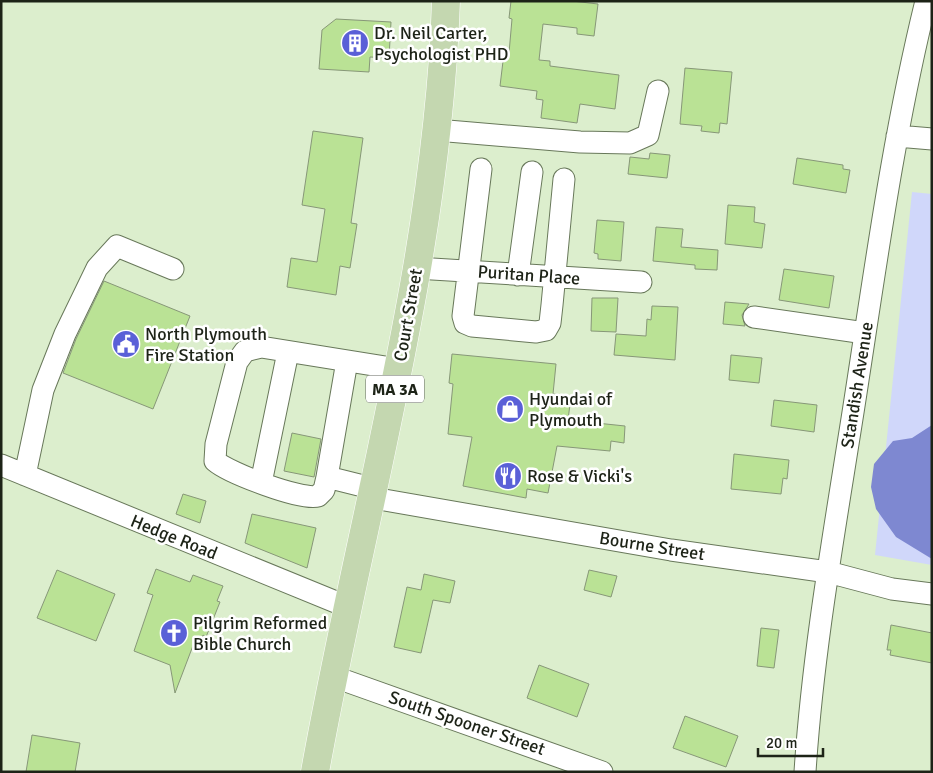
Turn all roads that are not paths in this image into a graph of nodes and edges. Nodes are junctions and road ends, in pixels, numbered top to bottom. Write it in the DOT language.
graph roads {
  1 [pos="446,1"];
  2 [pos="926,1"];
  3 [pos="658,91"];
  4 [pos="436,130"];
  5 [pos="896,136"];
  6 [pos="932,139"];
  7 [pos="481,169"];
  8 [pos="532,172"];
  9 [pos="564,179"];
  10 [pos="416,268"];
  11 [pos="173,269"];
  12 [pos="467,271"];
  13 [pos="518,275"];
  14 [pos="554,277"];
  15 [pos="641,282"];
  16 [pos="754,317"];
  17 [pos="865,333"];
  18 [pos="288,352"];
  19 [pos="347,361"];
  20 [pos="398,369"];
  21 [pos="1,465"];
  22 [pos="25,475"];
  23 [pos="328,477"];
  24 [pos="261,483"];
  25 [pos="374,493"];
  26 [pos="828,572"];
  27 [pos="932,594"];
  28 [pos="348,608"];
  29 [pos="332,676"];
  30 [pos="315,772"];
  31 [pos="602,772"];
  32 [pos="805,772"];
  1 -- 4 [label="main road, Court Street / MA 3A"];
  2 -- 5 [label="street, Standish Avenue"];
  3 -- 4 [label="street"];
  4 -- 10 [label="main road, Court Street / MA 3A"];
  5 -- 6 [label="street"];
  5 -- 17 [label="street, Standish Avenue"];
  7 -- 12 [label="street"];
  8 -- 13 [label="street"];
  9 -- 14 [label="street"];
  10 -- 12 [label="street, Puritan Place"];
  10 -- 20 [label="main road, Court Street / MA 3A"];
  11 -- 22 [label="street"];
  12 -- 13 [label="street, Puritan Place"];
  12 -- 14 [label="street"];
  13 -- 14 [label="street, Puritan Place"];
  14 -- 15 [label="street, Puritan Place"];
  16 -- 17 [label="street"];
  17 -- 26 [label="street, Standish Avenue"];
  18 -- 19 [label="street"];
  18 -- 24 [label="street"];
  18 -- 24 [label="street"];
  19 -- 20 [label="street"];
  19 -- 23 [label="street"];
  20 -- 25 [label="main road, Court Street / MA 3A"];
  21 -- 22 [label="street, Hedge Road"];
  22 -- 28 [label="street, Hedge Road"];
  23 -- 24 [label="street"];
  23 -- 25 [label="street, Bourne Street"];
  25 -- 26 [label="street, Bourne Street"];
  25 -- 28 [label="main road, Court Street / MA 3A"];
  26 -- 27 [label="street, Bourne Street"];
  26 -- 32 [label="street, Standish Avenue"];
  28 -- 29 [label="main road, Court Street / MA 3A"];
  29 -- 30 [label="main road, Court Street / MA 3A"];
  29 -- 31 [label="street, South Spooner Street"];
}
